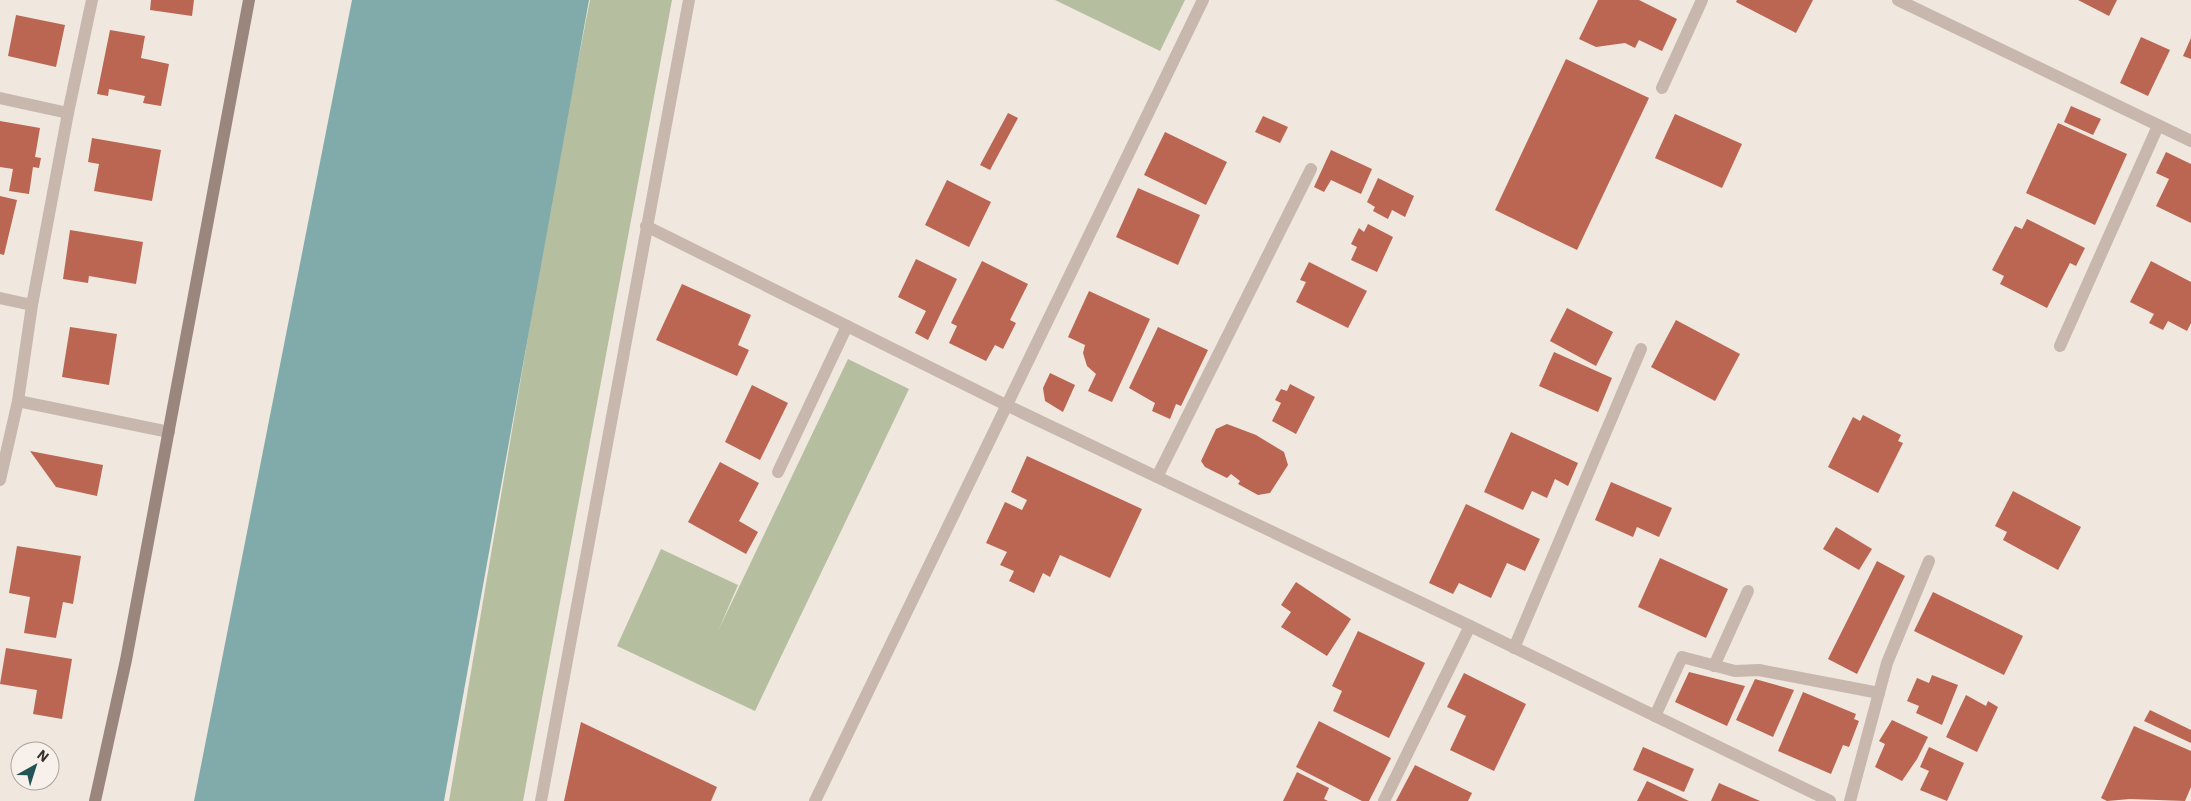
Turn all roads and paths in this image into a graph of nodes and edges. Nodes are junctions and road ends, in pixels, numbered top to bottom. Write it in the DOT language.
graph roads {
  1 [pos="92,0"];
  2 [pos="249,0"];
  3 [pos="689,0"];
  4 [pos="1203,0"];
  5 [pos="1702,0"];
  6 [pos="1898,0"];
  7 [pos="1662,88"];
  8 [pos="0,98"];
  9 [pos="68,113"];
  10 [pos="2158,126"];
  11 [pos="2191,141"];
  12 [pos="1310,169"];
  13 [pos="646,226"];
  14 [pos="0,298"];
  15 [pos="32,305"];
  16 [pos="847,326"];
  17 [pos="2060,346"];
  18 [pos="1641,349"];
  19 [pos="18,401"];
  20 [pos="1006,405"];
  21 [pos="169,432"];
  22 [pos="778,472"];
  23 [pos="1157,477"];
  24 [pos="0,480"];
  25 [pos="1929,561"];
  26 [pos="1748,591"];
  27 [pos="1470,626"];
  28 [pos="1514,648"];
  29 [pos="1714,666"];
  30 [pos="1879,693"];
  31 [pos="1656,716"];
  32 [pos="1826,800"];
  33 [pos="95,801"];
  34 [pos="541,801"];
  35 [pos="815,801"];
  36 [pos="1384,801"];
  37 [pos="1850,801"];
  1 -- 9 [label="street"];
  2 -- 21 [label="street"];
  3 -- 13 [label="street"];
  4 -- 20 [label="street"];
  5 -- 7 [label="street"];
  6 -- 10 [label="street"];
  8 -- 9 [label="street"];
  9 -- 15 [label="street"];
  10 -- 11 [label="street"];
  10 -- 17 [label="street"];
  12 -- 23 [label="street"];
  13 -- 16 [label="street"];
  13 -- 34 [label="street"];
  14 -- 15 [label="street"];
  15 -- 19 [label="street"];
  16 -- 20 [label="street"];
  16 -- 22 [label="street"];
  18 -- 28 [label="street"];
  19 -- 21 [label="street"];
  19 -- 24 [label="street"];
  20 -- 23 [label="street"];
  20 -- 35 [label="street"];
  21 -- 33 [label="street"];
  23 -- 27 [label="street"];
  25 -- 30 [label="street"];
  26 -- 29 [label="street"];
  27 -- 28 [label="street"];
  27 -- 36 [label="street"];
  28 -- 31 [label="street"];
  29 -- 30 [label="street"];
  29 -- 31 [label="street"];
  30 -- 37 [label="street"];
  31 -- 32 [label="street"];
}
